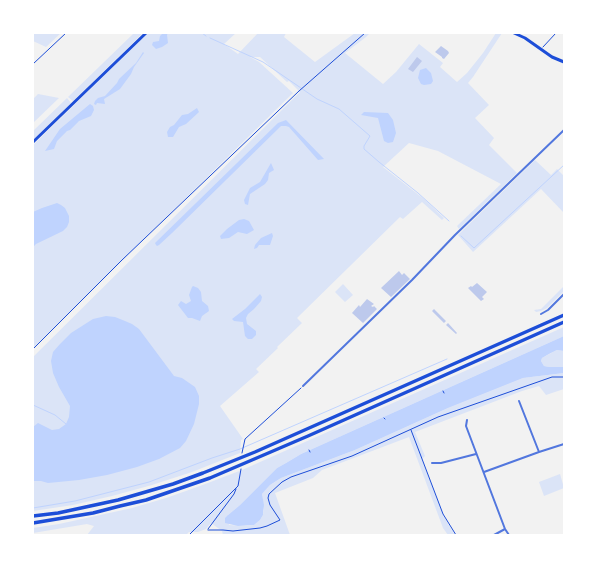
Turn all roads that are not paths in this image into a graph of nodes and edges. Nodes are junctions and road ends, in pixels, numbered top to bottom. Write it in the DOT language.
graph roads {
  1 [pos="146,33"];
  2 [pos="514,33"];
  3 [pos="564,62"];
  4 [pos="564,130"];
  5 [pos="33,142"];
  6 [pos="564,294"];
  7 [pos="541,314"];
  8 [pos="564,315"];
  9 [pos="564,322"];
  10 [pos="303,386"];
  11 [pos="520,401"];
  12 [pos="467,420"];
  13 [pos="564,444"];
  14 [pos="539,452"];
  15 [pos="477,454"];
  16 [pos="432,463"];
  17 [pos="484,472"];
  18 [pos="33,516"];
  19 [pos="33,523"];
  20 [pos="505,529"];
  21 [pos="494,535"];
  22 [pos="509,535"];
  1 -- 5 [label="main road"];
  2 -- 3 [label="main road"];
  4 -- 10 [label="street"];
  6 -- 7 [label="street"];
  8 -- 18 [label="highway"];
  9 -- 19 [label="highway"];
  11 -- 14 [label="street"];
  12 -- 15 [label="street"];
  13 -- 14 [label="street"];
  14 -- 17 [label="street"];
  15 -- 16 [label="street"];
  15 -- 17 [label="street"];
  17 -- 20 [label="street"];
  20 -- 21 [label="street"];
  20 -- 22 [label="street"];
}
